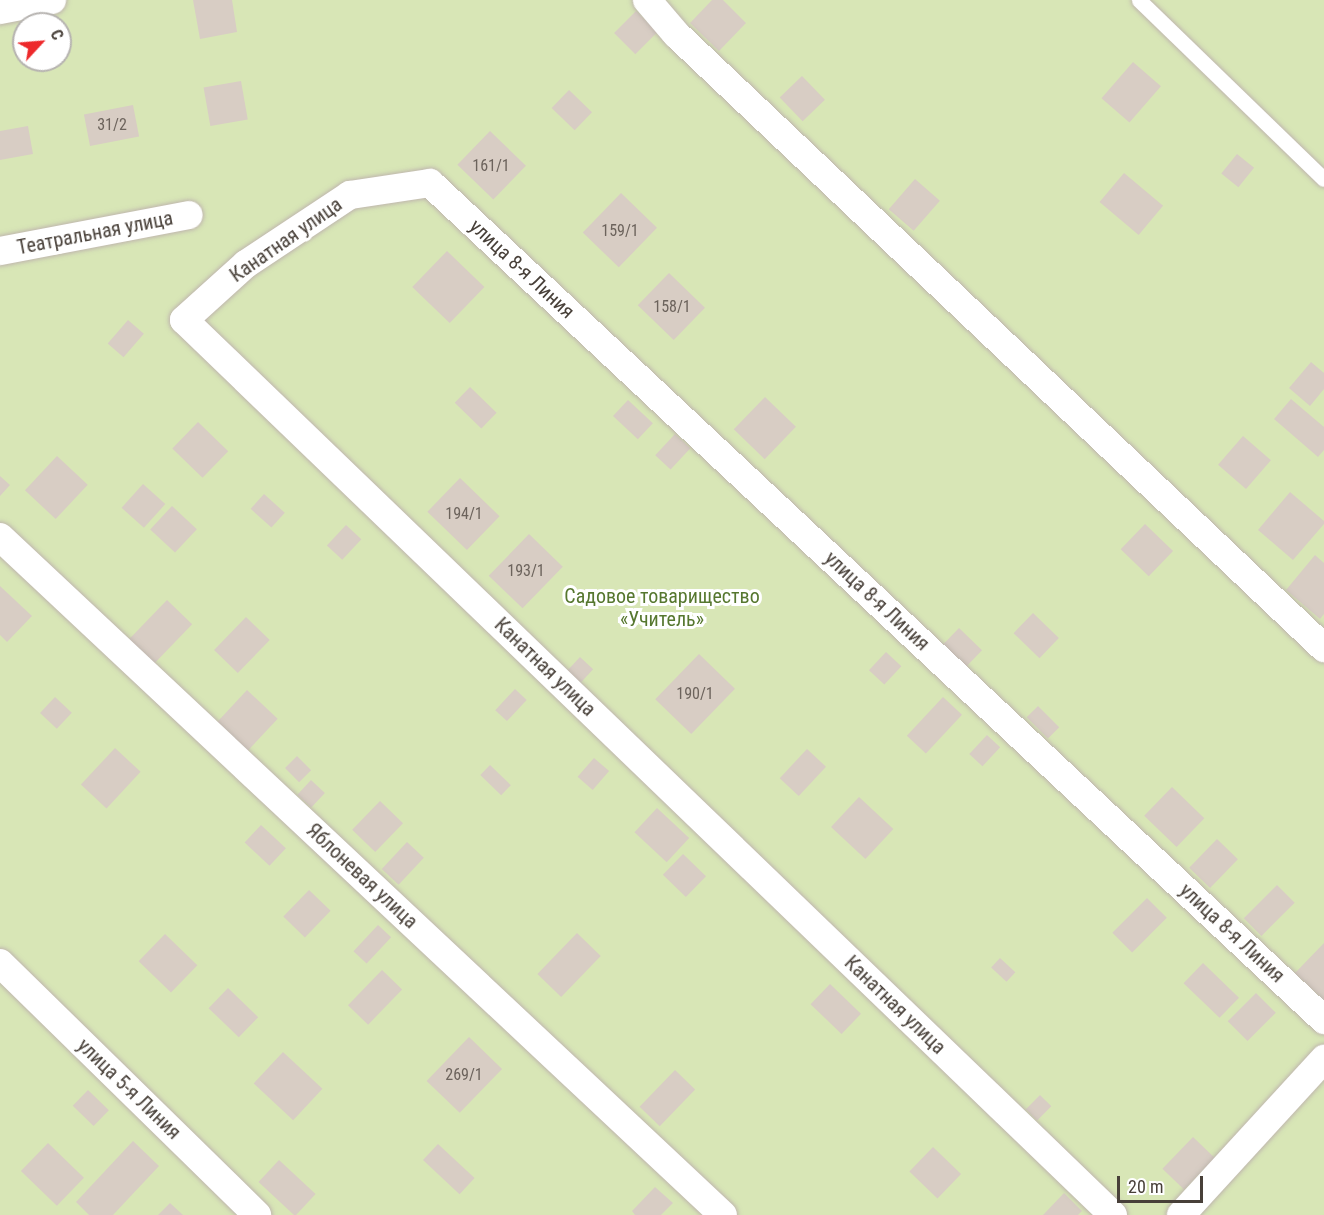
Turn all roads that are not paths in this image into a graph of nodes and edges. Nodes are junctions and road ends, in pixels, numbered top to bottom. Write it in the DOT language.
graph roads {
  1 [pos="52,0"];
  2 [pos="647,0"];
  3 [pos="1138,0"];
  4 [pos="0,10"];
  5 [pos="1324,179"];
  6 [pos="430,183"];
  7 [pos="189,215"];
  8 [pos="0,251"];
  9 [pos="0,537"];
  10 [pos="1324,648"];
  11 [pos="0,963"];
  12 [pos="1324,1020"];
  13 [pos="1324,1059"];
  14 [pos="257,1215"];
  15 [pos="723,1215"];
  16 [pos="1113,1215"];
  17 [pos="1181,1215"];
  1 -- 4 [label="street"];
  2 -- 10 [label="street"];
  3 -- 5 [label="lane"];
  6 -- 12 [label="street, улица 8-я Линия"];
  6 -- 16 [label="street, Канатная улица"];
  7 -- 8 [label="street, Театральная улица"];
  9 -- 15 [label="street, Яблоневая улица"];
  11 -- 14 [label="street, улица 5-я Линия"];
  13 -- 17 [label="street"];
}
